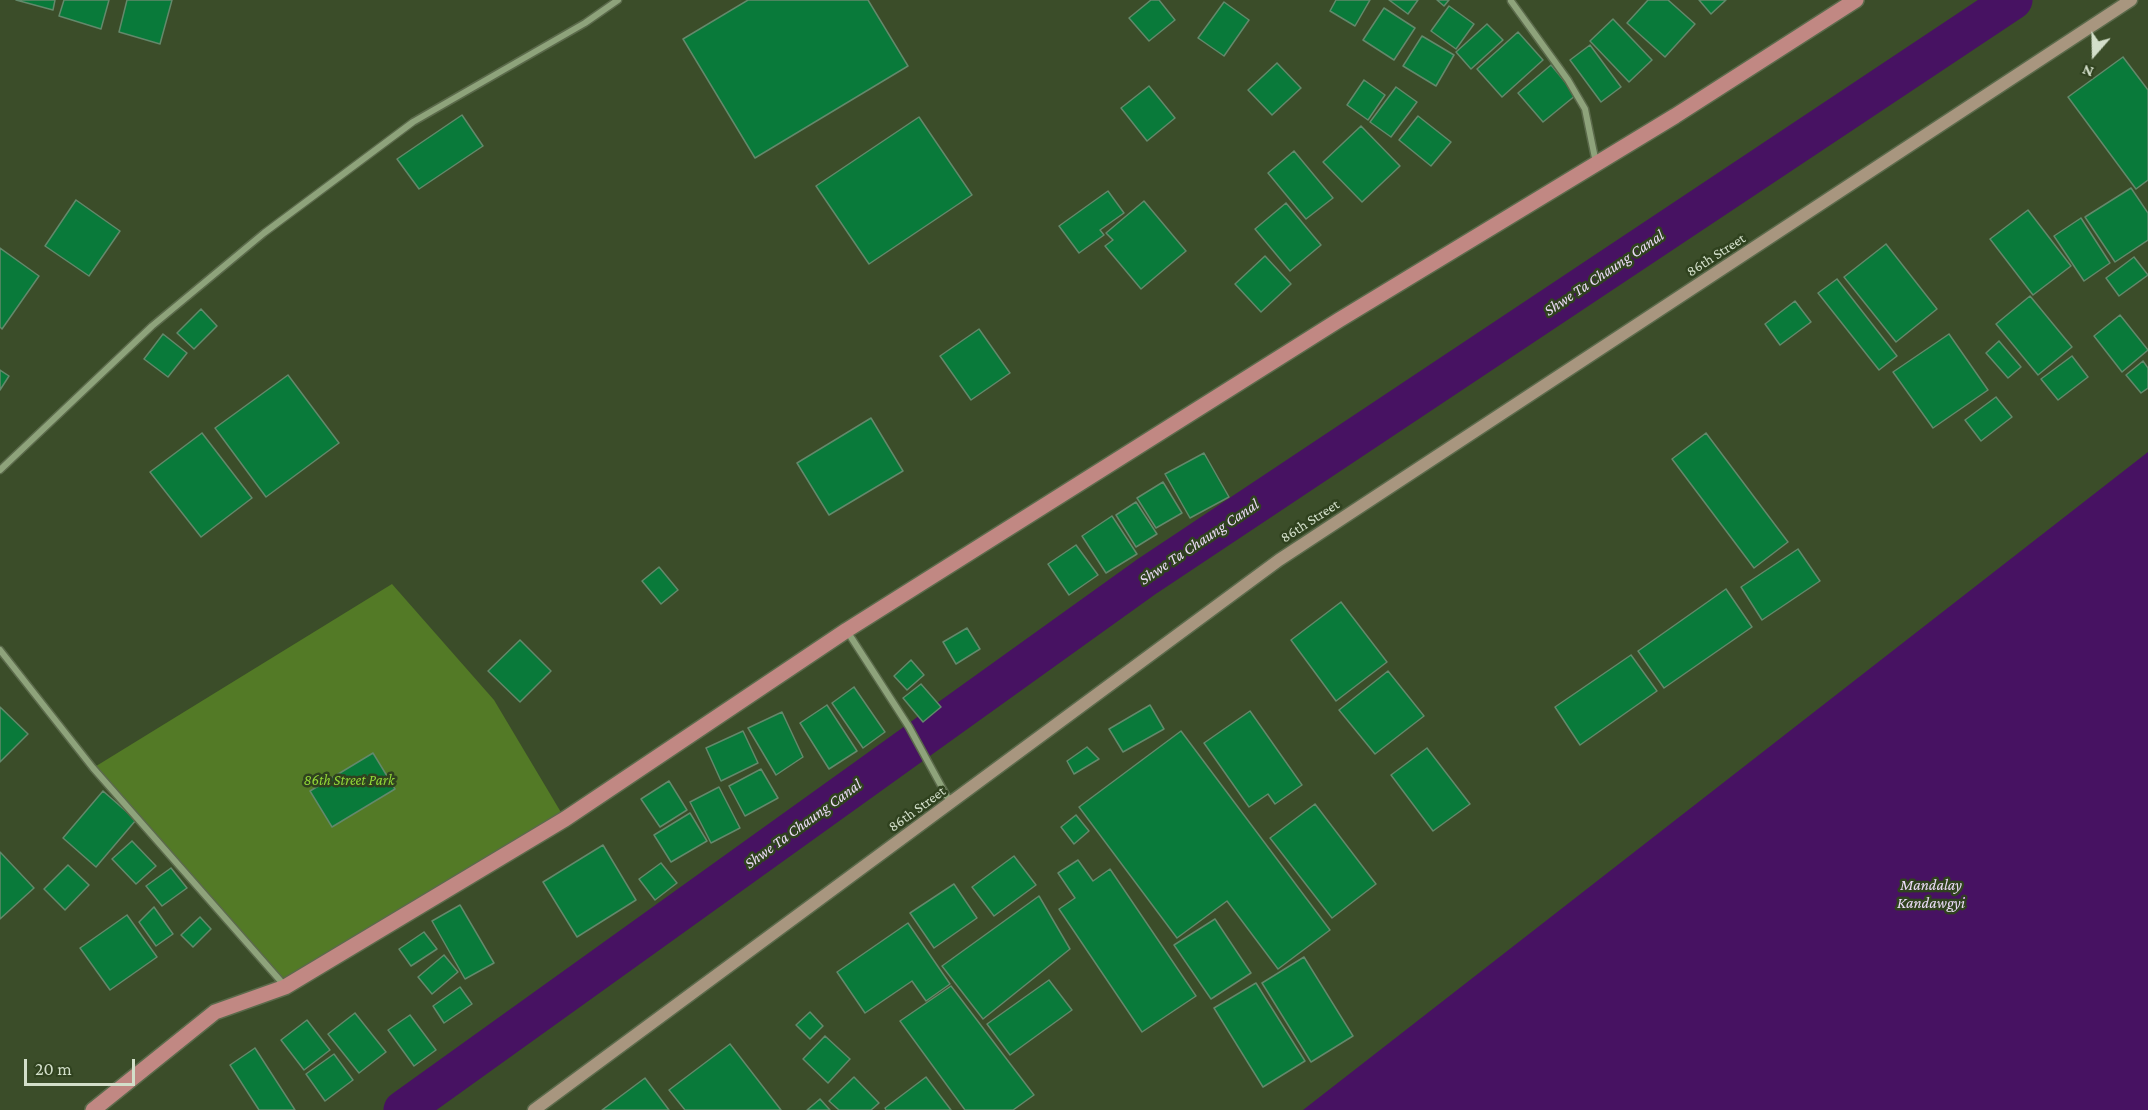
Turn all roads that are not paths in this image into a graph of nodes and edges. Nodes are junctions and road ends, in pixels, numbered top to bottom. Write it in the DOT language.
graph roads {
  1 [pos="618,0"];
  2 [pos="1856,0"];
  3 [pos="2131,0"];
  4 [pos="1511,1"];
  5 [pos="1596,164"];
  6 [pos="0,470"];
  7 [pos="847,630"];
  8 [pos="0,650"];
  9 [pos="951,802"];
  10 [pos="285,987"];
  11 [pos="93,1110"];
  12 [pos="534,1110"];
  1 -- 6 [label="street"];
  2 -- 5 [label="main road"];
  3 -- 9 [label="main road, 86th Street"];
  4 -- 5 [label="street"];
  5 -- 7 [label="main road"];
  7 -- 9 [label="street"];
  7 -- 10 [label="main road"];
  8 -- 10 [label="street"];
  9 -- 12 [label="main road, 86th Street"];
  10 -- 11 [label="main road"];
}
